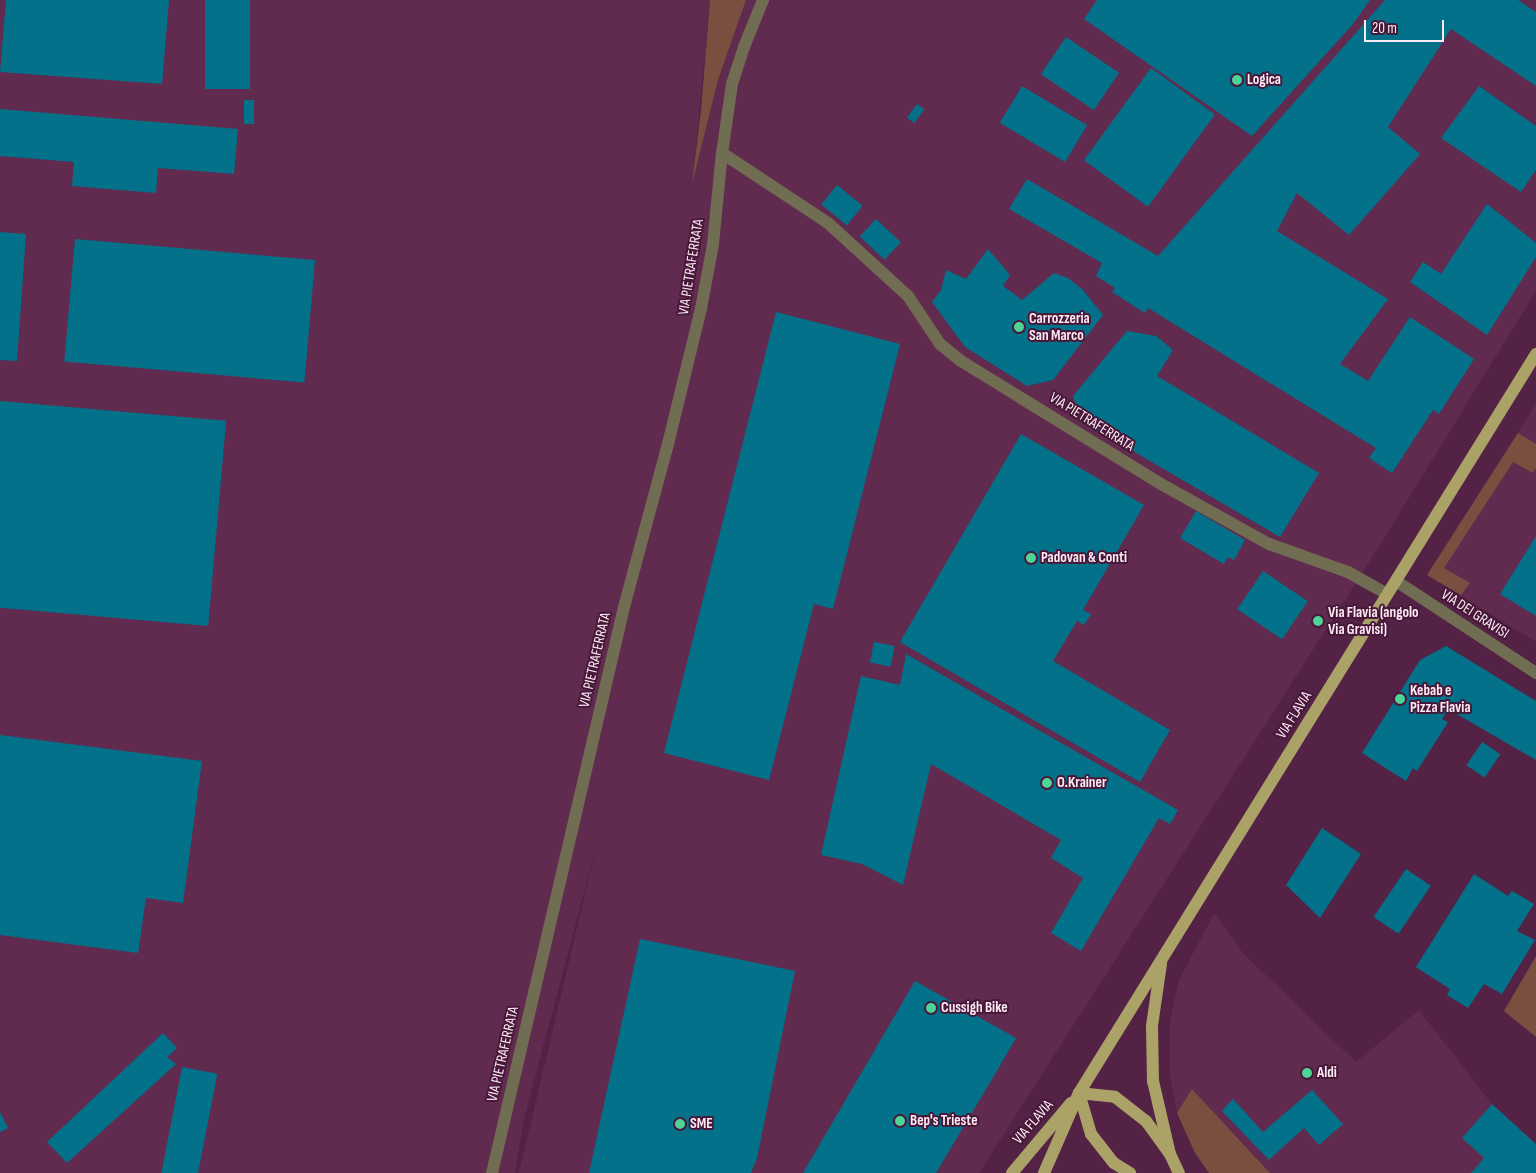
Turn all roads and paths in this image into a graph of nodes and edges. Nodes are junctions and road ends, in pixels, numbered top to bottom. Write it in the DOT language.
graph roads {
  1 [pos="763,0"];
  2 [pos="722,153"];
  3 [pos="1536,354"];
  4 [pos="1396,581"];
  5 [pos="1388,594"];
  6 [pos="1536,673"];
  7 [pos="1162,959"];
  8 [pos="1079,1093"];
  9 [pos="1170,1154"];
  10 [pos="492,1173"];
  11 [pos="1012,1173"];
  12 [pos="1044,1173"];
  13 [pos="1130,1173"];
  14 [pos="1179,1173"];
  1 -- 2 [label="street, VIA PIETRAFERRATA"];
  2 -- 5 [label="street, VIA PIETRAFERRATA"];
  2 -- 10 [label="street, VIA PIETRAFERRATA"];
  3 -- 4 [label="main road, VIA FLAVIA"];
  4 -- 5 [label="main road, VIA FLAVIA"];
  4 -- 6 [label="street, VIA DEI GRAVISI"];
  5 -- 7 [label="main road, VIA FLAVIA"];
  7 -- 8 [label="main road, VIA FLAVIA"];
  7 -- 9 [label="main road"];
  8 -- 9 [label="main road"];
  8 -- 11 [label="main road, VIA FLAVIA"];
  8 -- 12 [label="main road, VIA FLAVIA"];
  8 -- 13 [label="main road"];
  9 -- 14 [label="main road"];
}
